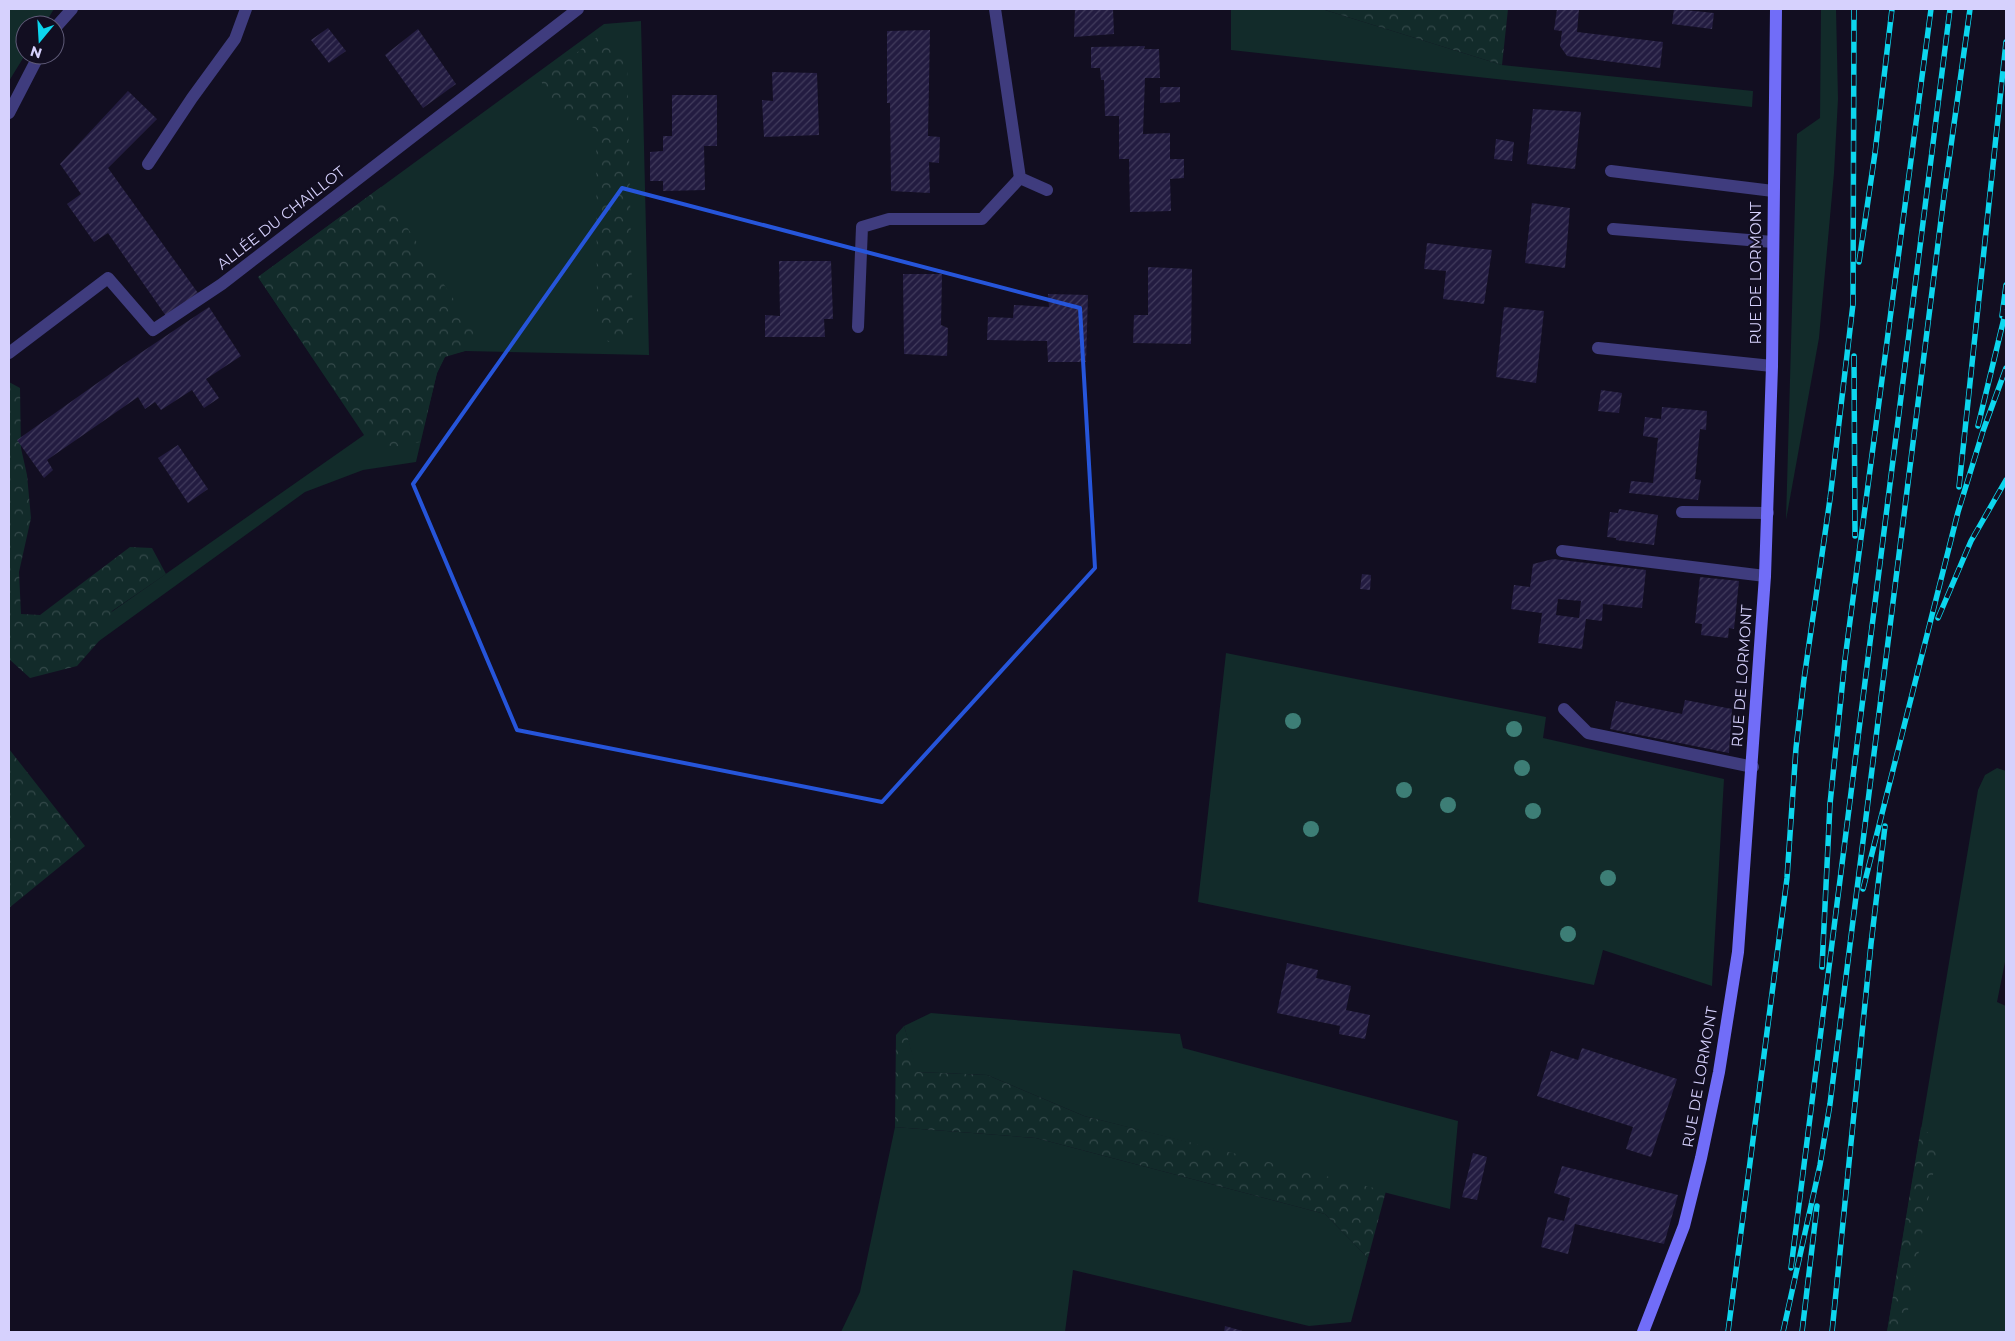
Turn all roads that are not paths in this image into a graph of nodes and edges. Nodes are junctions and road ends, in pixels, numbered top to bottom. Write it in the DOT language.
graph roads {
  1 [pos="246,9"];
  2 [pos="578,9"];
  3 [pos="995,9"];
  4 [pos="1776,9"];
  5 [pos="34,65"];
  6 [pos="9,113"];
  7 [pos="148,164"];
  8 [pos="1611,171"];
  9 [pos="1020,178"];
  10 [pos="1047,190"];
  11 [pos="1773,191"];
  12 [pos="1613,229"];
  13 [pos="1773,242"];
  14 [pos="858,327"];
  15 [pos="1598,348"];
  16 [pos="9,353"];
  17 [pos="1772,366"];
  18 [pos="1682,512"];
  19 [pos="1768,513"];
  20 [pos="1562,551"];
  21 [pos="1766,576"];
  22 [pos="1564,709"];
  23 [pos="1752,767"];
  24 [pos="1643,1332"];
  1 -- 7 [label="street"];
  2 -- 16 [label="street, ALLÉE DU CHAILLOT"];
  3 -- 9 [label="street"];
  4 -- 11 [label="main road, RUE DE LORMONT"];
  5 -- 6 [label="street"];
  8 -- 11 [label="street"];
  9 -- 10 [label="street"];
  9 -- 14 [label="street"];
  11 -- 13 [label="main road, RUE DE LORMONT"];
  12 -- 13 [label="street"];
  13 -- 17 [label="main road, RUE DE LORMONT"];
  15 -- 17 [label="street"];
  17 -- 19 [label="main road, RUE DE LORMONT"];
  18 -- 19 [label="street"];
  19 -- 21 [label="main road, RUE DE LORMONT"];
  20 -- 21 [label="street"];
  21 -- 23 [label="main road, RUE DE LORMONT"];
  22 -- 23 [label="street"];
  23 -- 24 [label="main road, RUE DE LORMONT"];
}
